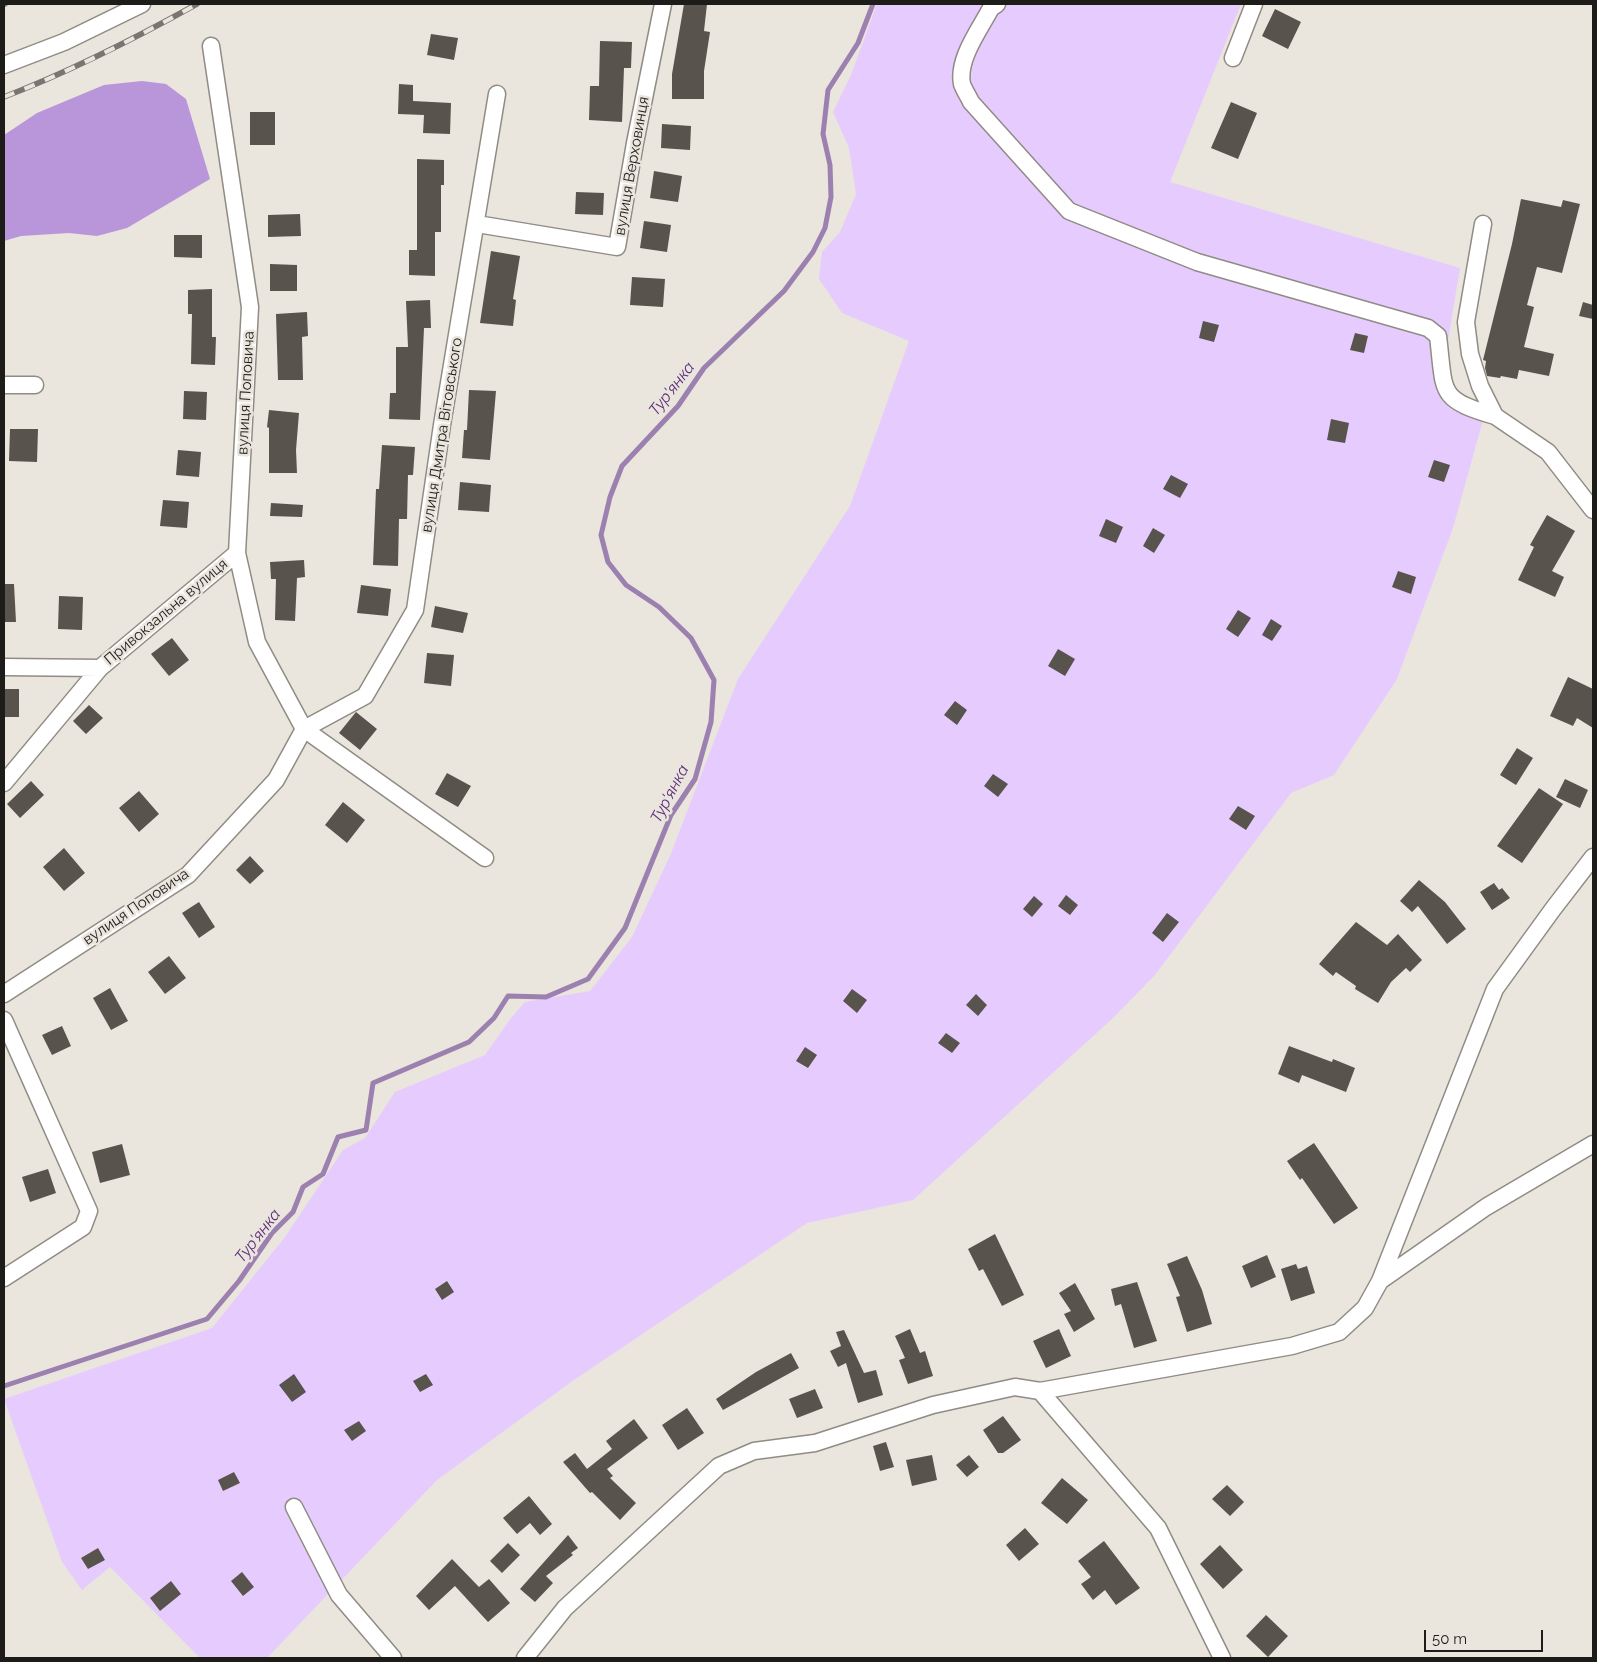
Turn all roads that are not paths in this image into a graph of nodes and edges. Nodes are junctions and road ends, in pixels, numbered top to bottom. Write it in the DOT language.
graph roads {
  1 [pos="142,4"];
  2 [pos="663,4"];
  3 [pos="997,4"];
  4 [pos="1254,4"];
  5 [pos="210,46"];
  6 [pos="1233,58"];
  7 [pos="4,65"];
  8 [pos="497,94"];
  9 [pos="477,224"];
  10 [pos="1483,224"];
  11 [pos="4,385"];
  12 [pos="35,385"];
  13 [pos="1495,416"];
  14 [pos="1593,510"];
  15 [pos="237,553"];
  16 [pos="4,667"];
  17 [pos="100,668"];
  18 [pos="304,729"];
  19 [pos="4,783"];
  20 [pos="1593,857"];
  21 [pos="485,858"];
  22 [pos="4,994"];
  23 [pos="4,1020"];
  24 [pos="1593,1144"];
  25 [pos="4,1278"];
  26 [pos="1380,1280"];
  27 [pos="1040,1391"];
  28 [pos="294,1508"];
  29 [pos="393,1658"];
  30 [pos="525,1658"];
  31 [pos="1222,1658"];
  1 -- 7 [label="street"];
  2 -- 9 [label="street, вулиця Верховинця"];
  3 -- 13 [label="street"];
  4 -- 6 [label="street"];
  5 -- 15 [label="street, вулиця Поповича"];
  8 -- 9 [label="street, вулиця Дмитра Вітовського"];
  9 -- 18 [label="street, вулиця Дмитра Вітовського"];
  10 -- 13 [label="street"];
  11 -- 12 [label="street"];
  13 -- 14 [label="street"];
  15 -- 17 [label="street, Привокзальна вулиця"];
  15 -- 18 [label="street, вулиця Поповича"];
  16 -- 17 [label="street, Привокзальна вулиця"];
  17 -- 19 [label="street"];
  18 -- 21 [label="street, вулиця Поповича"];
  18 -- 22 [label="street, вулиця Поповича"];
  20 -- 26 [label="street"];
  23 -- 25 [label="street"];
  24 -- 26 [label="street"];
  26 -- 27 [label="street"];
  27 -- 30 [label="street"];
  27 -- 31 [label="street"];
  28 -- 29 [label="street"];
}
